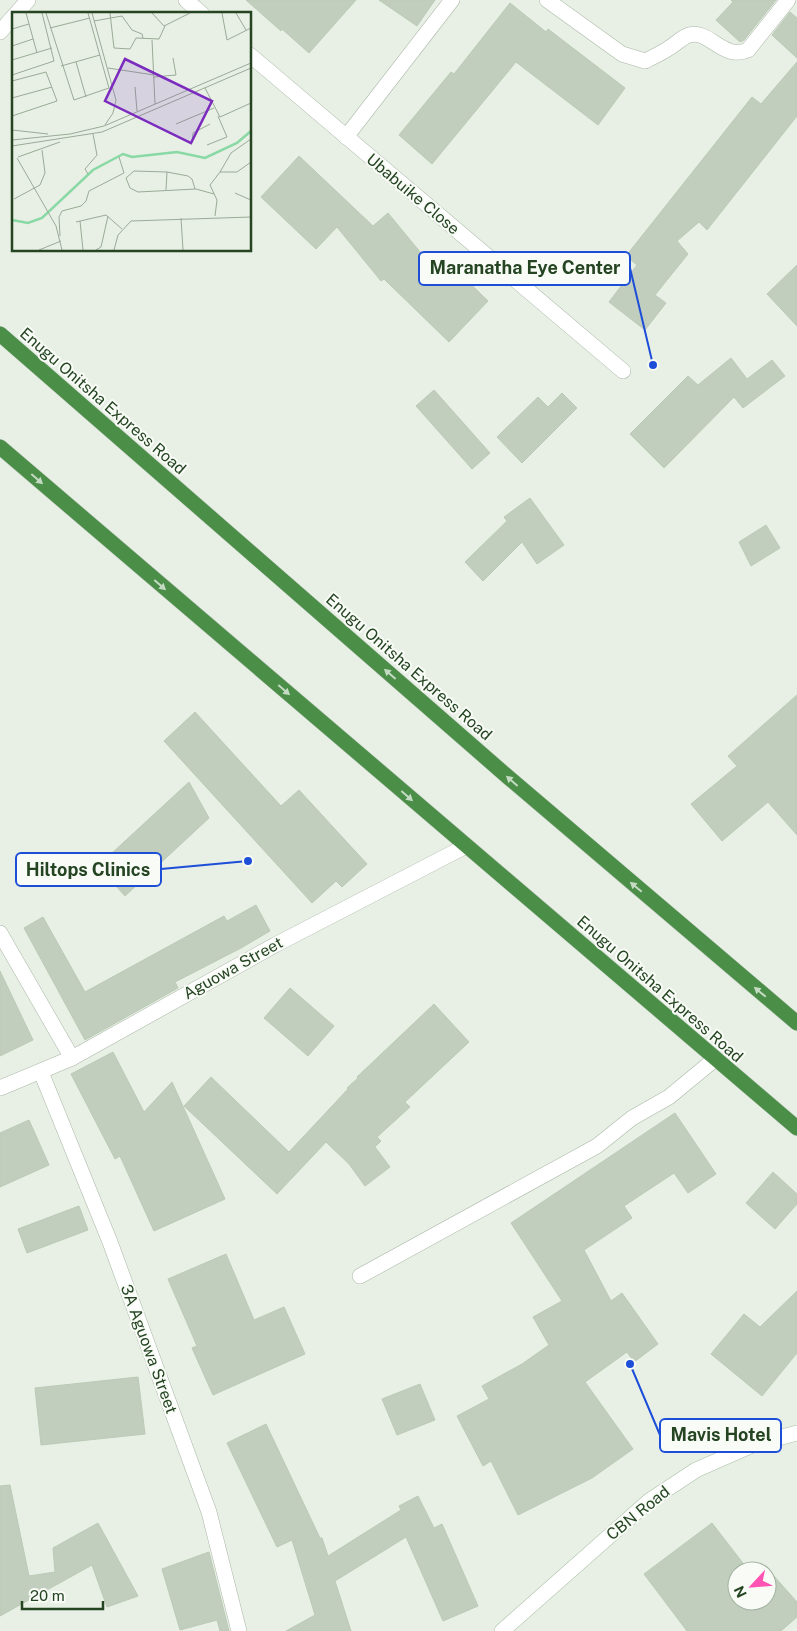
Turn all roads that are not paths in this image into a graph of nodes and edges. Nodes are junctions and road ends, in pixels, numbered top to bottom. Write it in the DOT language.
graph roads {
  1 [pos="28,0"];
  2 [pos="186,0"];
  3 [pos="452,0"];
  4 [pos="547,0"];
  5 [pos="788,0"];
  6 [pos="18,12"];
  7 [pos="200,12"];
  8 [pos="12,18"];
  9 [pos="0,32"];
  10 [pos="251,55"];
  11 [pos="346,137"];
  12 [pos="0,334"];
  13 [pos="623,371"];
  14 [pos="0,447"];
  15 [pos="466,846"];
  16 [pos="0,933"];
  17 [pos="797,1023"];
  18 [pos="72,1058"];
  19 [pos="715,1059"];
  20 [pos="41,1072"];
  21 [pos="0,1088"];
  22 [pos="797,1128"];
  23 [pos="360,1276"];
  24 [pos="797,1433"];
  25 [pos="239,1631"];
  26 [pos="502,1631"];
  1 -- 6 [label="street"];
  2 -- 7 [label="street"];
  3 -- 11 [label="street"];
  4 -- 5 [label="street"];
  8 -- 9 [label="street"];
  10 -- 11 [label="street, Ubabuike Close"];
  11 -- 13 [label="street, Ubabuike Close"];
  17 -- 12 [label="highway, Enugu Onitsha Express Road, one-way"];
  14 -- 15 [label="highway, Enugu Onitsha Express Road, one-way"];
  15 -- 18 [label="street, Aguowa Street"];
  15 -- 19 [label="highway, Enugu Onitsha Express Road"];
  16 -- 18 [label="street"];
  18 -- 20 [label="street, Aguowa Street"];
  19 -- 22 [label="highway, Enugu Onitsha Express Road"];
  19 -- 23 [label="street"];
  20 -- 21 [label="street, Aguowa Street"];
  20 -- 25 [label="street, 3A Aguowa Street"];
  24 -- 26 [label="street, CBN Road"];
}
